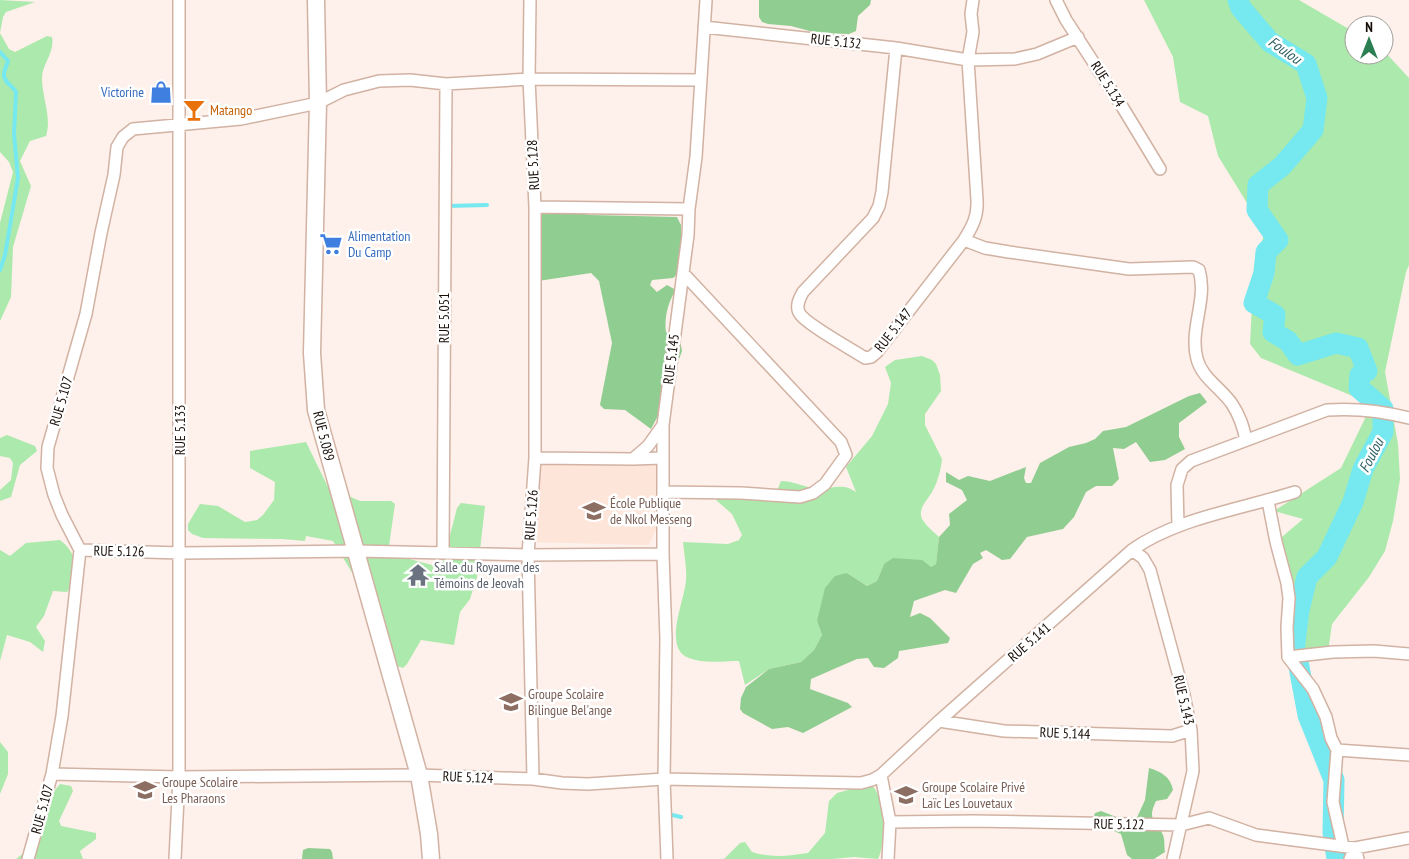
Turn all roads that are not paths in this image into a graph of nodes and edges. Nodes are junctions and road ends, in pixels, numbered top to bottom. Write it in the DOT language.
graph roads {
  1 [pos="179,0"];
  2 [pos="316,0"];
  3 [pos="530,0"];
  4 [pos="706,0"];
  5 [pos="973,0"];
  6 [pos="1056,0"];
  7 [pos="704,27"];
  8 [pos="1078,37"];
  9 [pos="896,48"];
  10 [pos="968,60"];
  11 [pos="529,79"];
  12 [pos="700,80"];
  13 [pos="446,84"];
  14 [pos="318,103"];
  15 [pos="178,124"];
  16 [pos="1160,169"];
  17 [pos="535,206"];
  18 [pos="689,209"];
  19 [pos="964,240"];
  20 [pos="684,273"];
  21 [pos="1409,418"];
  22 [pos="663,425"];
  23 [pos="1246,440"];
  24 [pos="535,458"];
  25 [pos="663,458"];
  26 [pos="633,459"];
  27 [pos="663,492"];
  28 [pos="1295,492"];
  29 [pos="1268,501"];
  30 [pos="1178,526"];
  31 [pos="80,550"];
  32 [pos="1132,550"];
  33 [pos="357,551"];
  34 [pos="443,552"];
  35 [pos="180,553"];
  36 [pos="663,554"];
  37 [pos="528,555"];
  38 [pos="1409,654"];
  39 [pos="1288,657"];
  40 [pos="939,721"];
  41 [pos="1191,730"];
  42 [pos="1337,750"];
  43 [pos="1409,756"];
  44 [pos="52,774"];
  45 [pos="419,775"];
  46 [pos="881,775"];
  47 [pos="179,777"];
  48 [pos="533,779"];
  49 [pos="664,779"];
  50 [pos="890,822"];
  51 [pos="1181,826"];
  52 [pos="1409,838"];
  53 [pos="1343,846"];
  54 [pos="1357,854"];
  55 [pos="28,859"];
  56 [pos="175,859"];
  57 [pos="431,859"];
  58 [pos="667,859"];
  59 [pos="888,859"];
  60 [pos="1173,859"];
  61 [pos="1350,859"];
  1 -- 15 [label="street, RUE 5.133"];
  2 -- 14 [label="street, RUE 5.089"];
  3 -- 11 [label="street, RUE 5.128"];
  4 -- 7 [label="street, RUE 5.145"];
  5 -- 10 [label="street, RUE 5.147"];
  6 -- 8 [label="street, RUE 5.134"];
  7 -- 9 [label="street, RUE 5.132"];
  7 -- 12 [label="street, RUE 5.145"];
  8 -- 10 [label="street, RUE 5.132"];
  8 -- 16 [label="street, RUE 5.134"];
  9 -- 10 [label="street, RUE 5.132"];
  9 -- 19 [label="street, RUE 5.147"];
  10 -- 19 [label="street, RUE 5.147"];
  11 -- 12 [label="street, RUE 5.107"];
  11 -- 13 [label="street, RUE 5.107"];
  11 -- 17 [label="street, RUE 5.128"];
  12 -- 18 [label="street, RUE 5.145"];
  13 -- 14 [label="street, RUE 5.107"];
  13 -- 34 [label="street, RUE 5.051"];
  14 -- 15 [label="street, RUE 5.107"];
  14 -- 33 [label="street, RUE 5.089"];
  15 -- 31 [label="street, RUE 5.107"];
  15 -- 35 [label="street, RUE 5.133"];
  17 -- 18 [label="street, RUE 5.128"];
  17 -- 24 [label="street, RUE 5.126"];
  18 -- 20 [label="street, RUE 5.145"];
  19 -- 23 [label="street"];
  20 -- 22 [label="street, RUE 5.145"];
  20 -- 27 [label="street"];
  21 -- 23 [label="street"];
  22 -- 25 [label="street, RUE 5.145"];
  22 -- 26 [label="street"];
  23 -- 30 [label="street"];
  24 -- 26 [label="street"];
  24 -- 37 [label="street, RUE 5.126"];
  25 -- 26 [label="street"];
  25 -- 27 [label="street, RUE 5.145"];
  27 -- 36 [label="street, RUE 5.145"];
  28 -- 29 [label="street, RUE 5.141"];
  29 -- 30 [label="street, RUE 5.141"];
  29 -- 39 [label="street"];
  30 -- 32 [label="street, RUE 5.141"];
  31 -- 35 [label="street, RUE 5.126"];
  31 -- 44 [label="street, RUE 5.107"];
  32 -- 40 [label="street, RUE 5.141"];
  32 -- 41 [label="street, RUE 5.143"];
  33 -- 34 [label="street, RUE 5.126"];
  33 -- 35 [label="street, RUE 5.126"];
  33 -- 45 [label="street, RUE 5.089"];
  34 -- 37 [label="street, RUE 5.126"];
  35 -- 47 [label="street, RUE 5.133"];
  36 -- 37 [label="street"];
  36 -- 49 [label="street, RUE 5.145"];
  37 -- 48 [label="street"];
  38 -- 39 [label="street"];
  39 -- 42 [label="street"];
  40 -- 41 [label="street, RUE 5.144"];
  40 -- 46 [label="street, RUE 5.141"];
  41 -- 51 [label="street, RUE 5.143"];
  42 -- 43 [label="street"];
  42 -- 53 [label="street"];
  44 -- 47 [label="street, RUE 5.124"];
  44 -- 55 [label="street, RUE 5.107"];
  45 -- 47 [label="street, RUE 5.124"];
  45 -- 48 [label="street, RUE 5.124"];
  45 -- 57 [label="street, RUE 5.089"];
  46 -- 49 [label="street, RUE 5.124"];
  46 -- 50 [label="street"];
  47 -- 56 [label="street, RUE 5.133"];
  48 -- 49 [label="street, RUE 5.124"];
  49 -- 58 [label="street, RUE 5.145"];
  50 -- 51 [label="street, RUE 5.122"];
  50 -- 59 [label="street"];
  51 -- 53 [label="street, RUE 5.122"];
  51 -- 60 [label="street, RUE 5.143"];
  52 -- 54 [label="street, RUE 5.122"];
  53 -- 54 [label="street, RUE 5.122"];
  54 -- 61 [label="street"];
}
